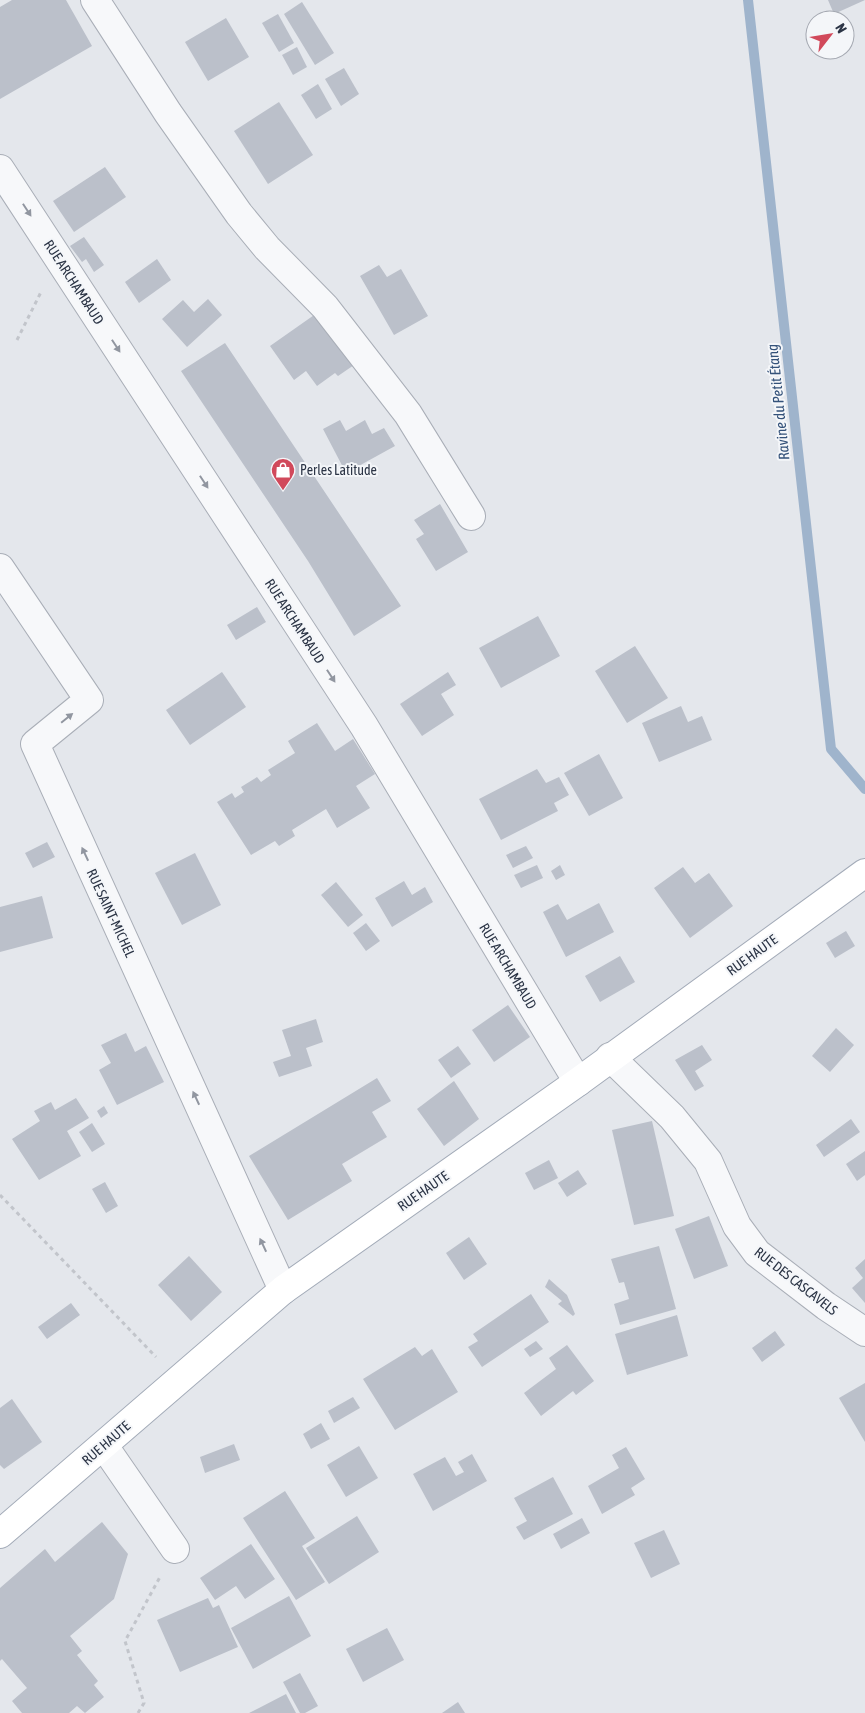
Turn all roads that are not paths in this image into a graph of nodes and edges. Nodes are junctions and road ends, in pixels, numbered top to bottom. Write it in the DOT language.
graph roads {
  1 [pos="95,0"];
  2 [pos="0,169"];
  3 [pos="472,516"];
  4 [pos="0,568"];
  5 [pos="865,873"];
  6 [pos="610,1057"];
  7 [pos="578,1082"];
  8 [pos="283,1290"];
  9 [pos="865,1332"];
  10 [pos="104,1446"];
  11 [pos="0,1534"];
  12 [pos="175,1549"];
  1 -- 3 [label="street"];
  2 -- 7 [label="street, RUE ARCHAMBAUD, one-way"];
  8 -- 4 [label="street, RUE SAINT-MICHEL, one-way"];
  5 -- 6 [label="main road, RUE HAUTE"];
  6 -- 7 [label="main road, RUE HAUTE"];
  6 -- 9 [label="street, RUE DES CASCAVELS"];
  7 -- 8 [label="main road, RUE HAUTE"];
  8 -- 10 [label="main road, RUE HAUTE"];
  10 -- 11 [label="main road, RUE HAUTE"];
  10 -- 12 [label="street"];
}
